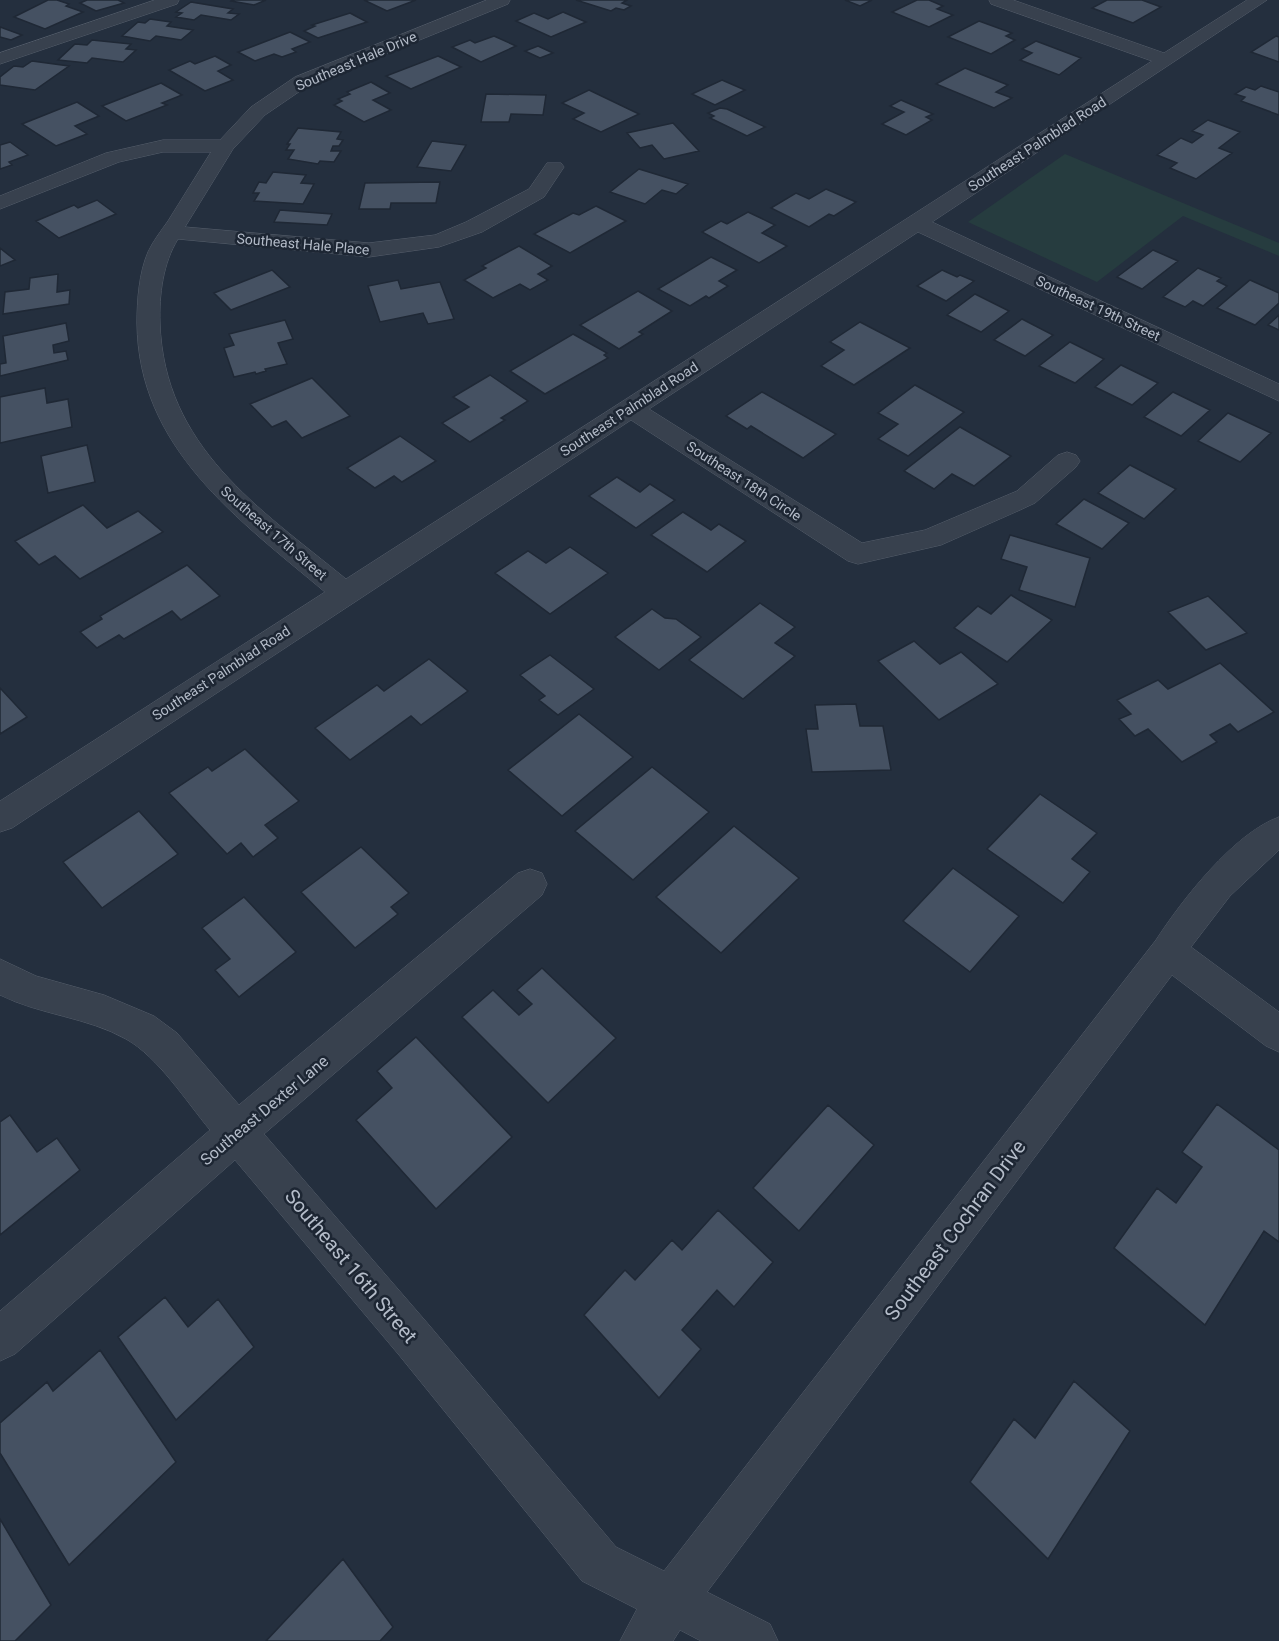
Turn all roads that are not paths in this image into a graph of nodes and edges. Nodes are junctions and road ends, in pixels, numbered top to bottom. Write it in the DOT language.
graph roads {
  1 [pos="171,0"];
  2 [pos="502,0"];
  3 [pos="997,0"];
  4 [pos="1260,5"];
  5 [pos="0,59"];
  6 [pos="1166,60"];
  7 [pos="225,146"];
  8 [pos="554,167"];
  9 [pos="0,203"];
  10 [pos="916,223"];
  11 [pos="171,232"];
  12 [pos="1279,393"];
  13 [pos="630,408"];
  14 [pos="1067,461"];
  15 [pos="344,593"];
  16 [pos="0,818"];
  17 [pos="1279,831"];
  18 [pos="530,884"];
  19 [pos="1169,951"];
  20 [pos="0,976"];
  21 [pos="1279,1034"];
  22 [pos="237,1132"];
  23 [pos="0,1339"];
  24 [pos="672,1599"];
  25 [pos="645,1641"];
  26 [pos="753,1641"];
  1 -- 5 [label="street"];
  2 -- 7 [label="street, Southeast Hale Drive"];
  3 -- 6 [label="street"];
  4 -- 6 [label="street, Southeast Palmblad Road"];
  6 -- 10 [label="street, Southeast Palmblad Road"];
  7 -- 9 [label="street"];
  7 -- 11 [label="street, Southeast 17th Street"];
  8 -- 11 [label="street, Southeast Hale Place"];
  10 -- 12 [label="street, Southeast 19th Street"];
  10 -- 13 [label="street, Southeast Palmblad Road"];
  11 -- 15 [label="street, Southeast 17th Street"];
  13 -- 14 [label="street, Southeast 18th Circle"];
  13 -- 15 [label="street, Southeast Palmblad Road"];
  15 -- 16 [label="street, Southeast Palmblad Road"];
  17 -- 19 [label="street, Southeast Cochran Drive"];
  18 -- 22 [label="street, Southeast Dexter Lane"];
  19 -- 21 [label="street"];
  19 -- 24 [label="street, Southeast Cochran Drive"];
  20 -- 22 [label="street, Southeast 16th Street"];
  22 -- 23 [label="street, Southeast Dexter Lane"];
  22 -- 24 [label="street, Southeast 16th Street"];
  24 -- 25 [label="street, Southeast Cochran Drive"];
  24 -- 26 [label="street, Southeast 16th Street"];
}
